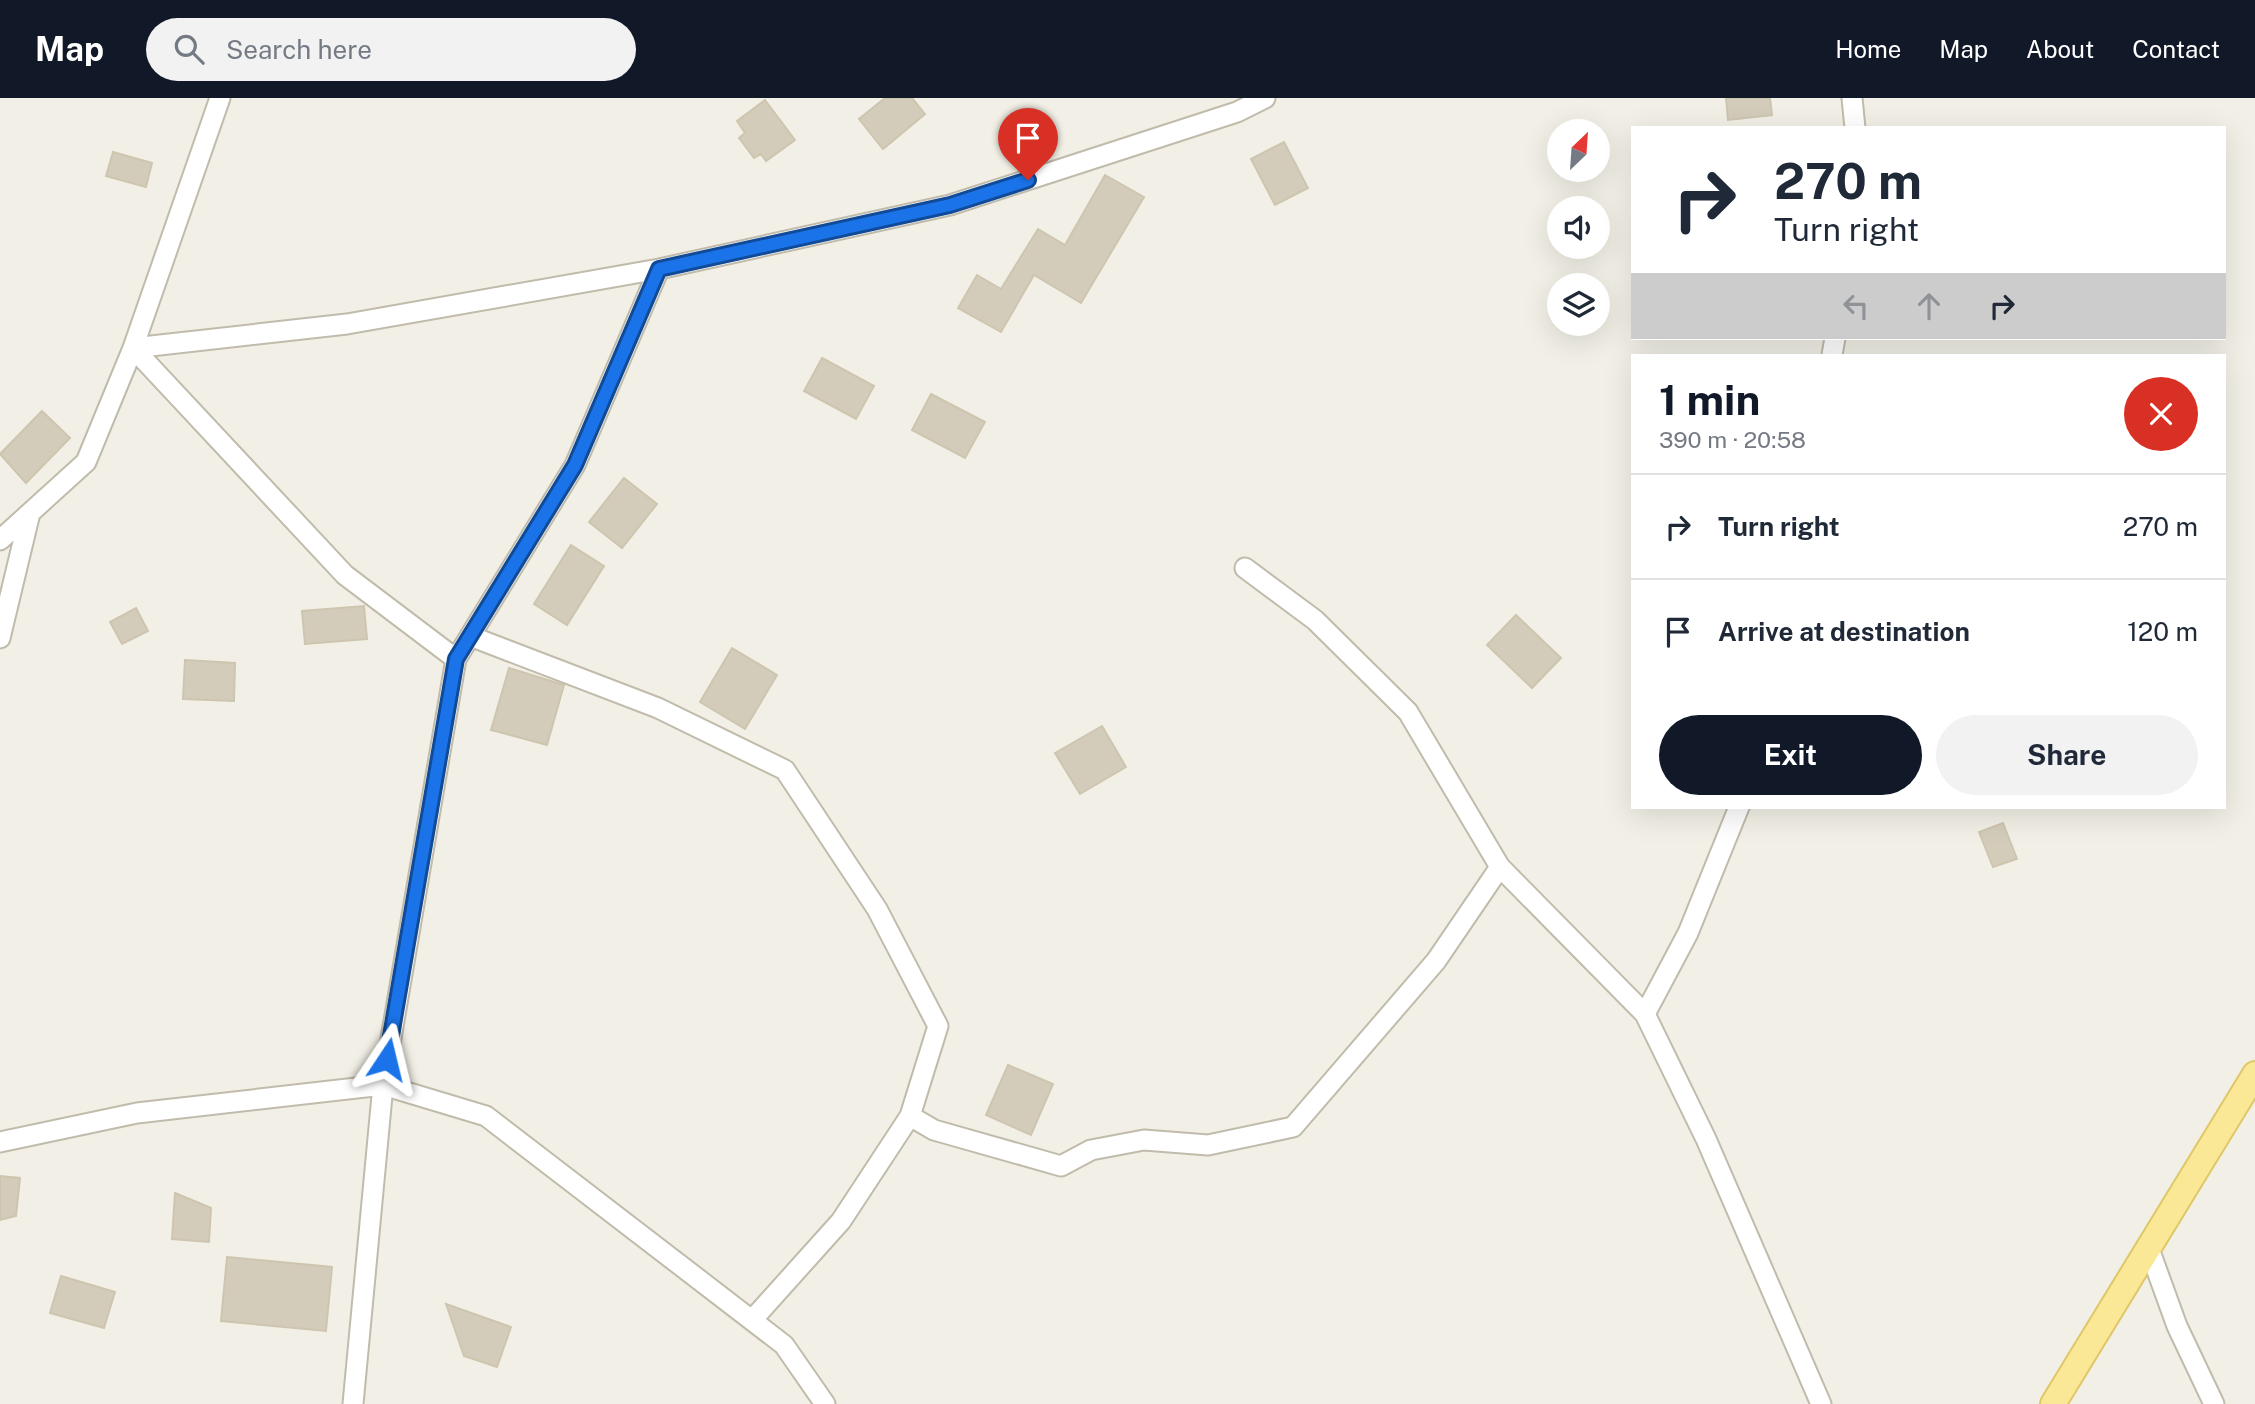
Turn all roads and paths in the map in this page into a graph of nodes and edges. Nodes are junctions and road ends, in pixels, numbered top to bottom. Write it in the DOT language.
graph roads {
  1 [pos="220,98"];
  2 [pos="1265,98"];
  3 [pos="1852,98"];
  4 [pos="1855,126"];
  5 [pos="659,269"];
  6 [pos="133,348"];
  7 [pos="30,513"];
  8 [pos="0,540"];
  9 [pos="1245,568"];
  10 [pos="470,636"];
  11 [pos="0,638"];
  12 [pos="456,659"];
  13 [pos="1738,809"];
  14 [pos="1500,867"];
  15 [pos="1645,1014"];
  16 [pos="2255,1074"];
  17 [pos="383,1085"];
  18 [pos="910,1116"];
  19 [pos="0,1142"];
  20 [pos="2148,1246"];
  21 [pos="753,1319"];
  22 [pos="353,1404"];
  23 [pos="825,1404"];
  24 [pos="1821,1404"];
  25 [pos="2053,1404"];
  26 [pos="2214,1404"];
  1 -- 6 [label="street"];
  2 -- 5 [label="street"];
  3 -- 4 [label="street"];
  5 -- 6 [label="street"];
  5 -- 10 [label="street"];
  6 -- 7 [label="street"];
  6 -- 12 [label="street"];
  7 -- 8 [label="street"];
  7 -- 11 [label="street"];
  9 -- 14 [label="street"];
  10 -- 12 [label="street"];
  10 -- 18 [label="street"];
  12 -- 17 [label="street"];
  13 -- 15 [label="street"];
  14 -- 15 [label="street"];
  14 -- 18 [label="street"];
  15 -- 24 [label="street"];
  16 -- 20 [label="main road"];
  17 -- 19 [label="street"];
  17 -- 21 [label="street"];
  17 -- 22 [label="street"];
  18 -- 21 [label="street"];
  20 -- 25 [label="main road"];
  20 -- 26 [label="street"];
  21 -- 23 [label="street"];
}
